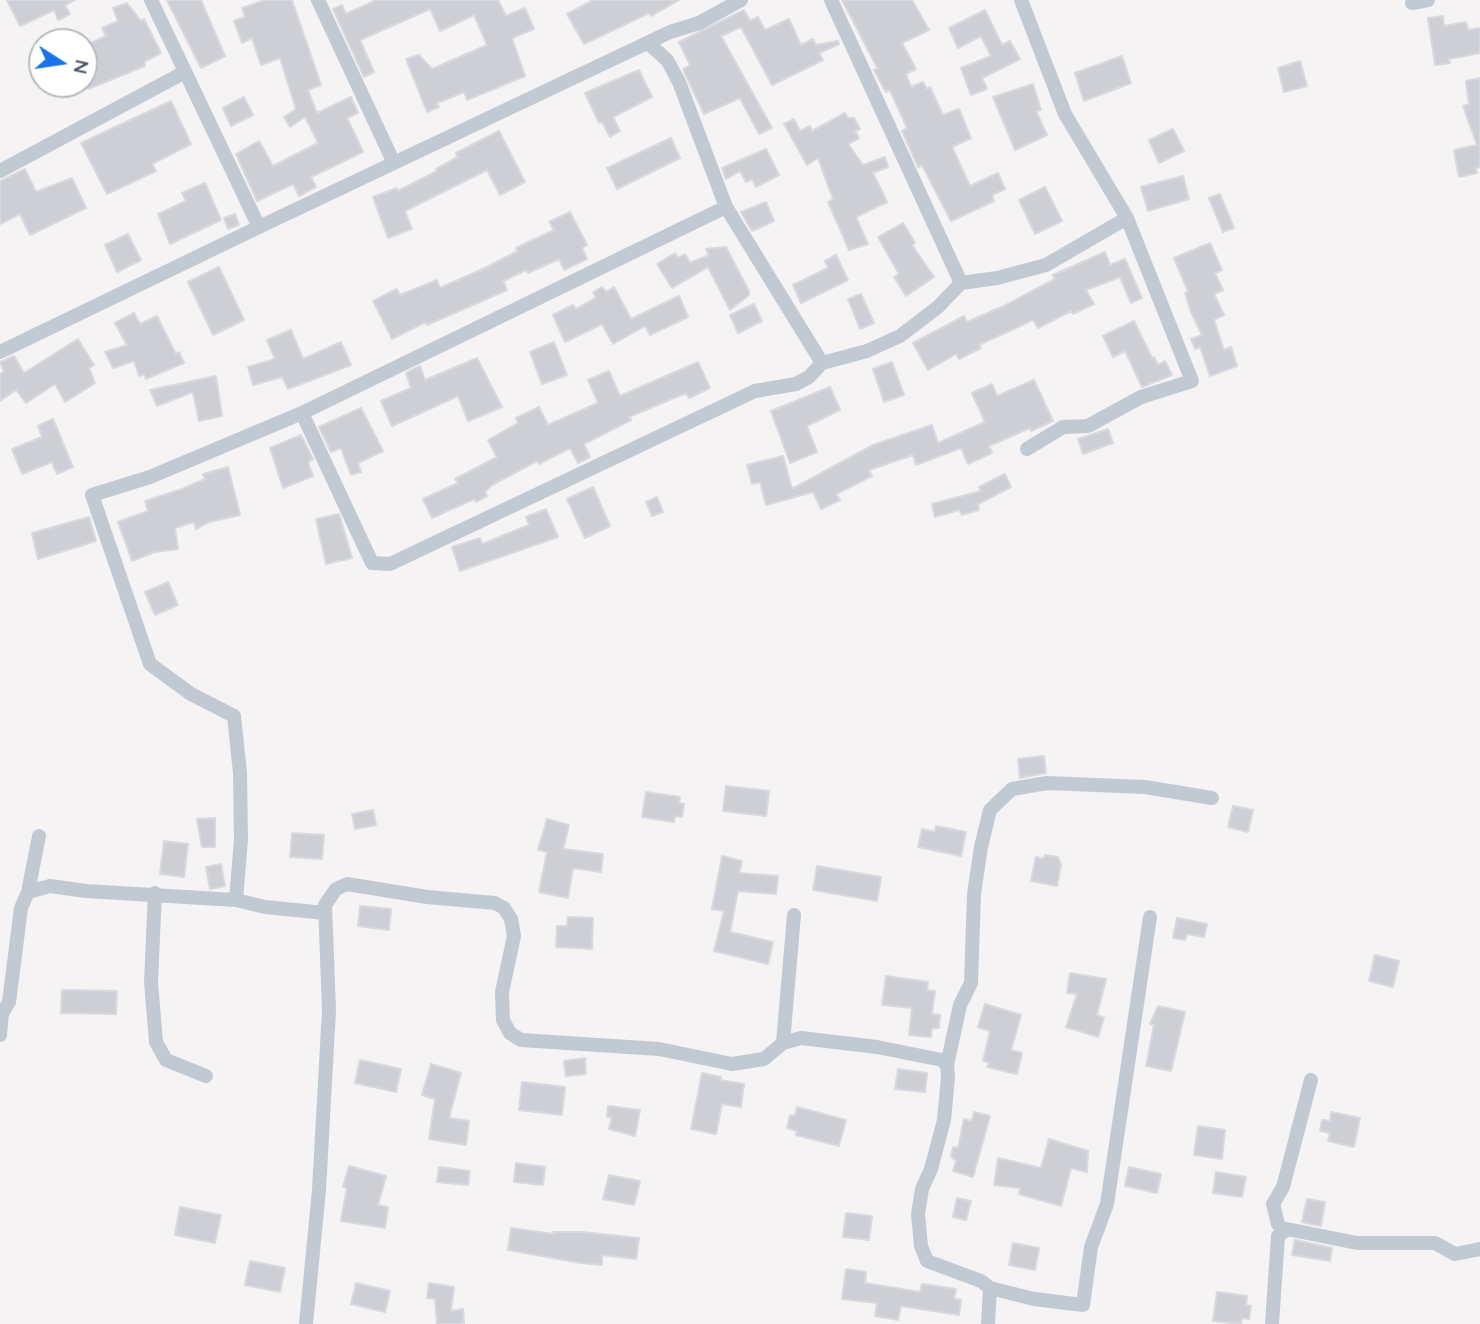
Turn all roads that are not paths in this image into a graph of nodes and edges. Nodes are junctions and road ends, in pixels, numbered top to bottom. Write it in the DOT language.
graph roads {
  1 [pos="151,0"];
  2 [pos="318,0"];
  3 [pos="741,0"];
  4 [pos="831,0"];
  5 [pos="1021,0"];
  6 [pos="1428,0"];
  7 [pos="1412,4"];
  8 [pos="649,44"];
  9 [pos="185,72"];
  10 [pos="393,161"];
  11 [pos="0,170"];
  12 [pos="726,207"];
  13 [pos="1127,218"];
  14 [pos="259,227"];
  15 [pos="961,283"];
  16 [pos="0,352"];
  17 [pos="822,363"];
  18 [pos="302,413"];
  19 [pos="1027,449"];
  20 [pos="1212,798"];
  21 [pos="39,836"];
  22 [pos="28,892"];
  23 [pos="155,893"];
  24 [pos="236,900"];
  25 [pos="325,913"];
  26 [pos="794,915"];
  27 [pos="1150,918"];
  28 [pos="1,1015"];
  29 [pos="0,1035"];
  30 [pos="782,1044"];
  31 [pos="947,1065"];
  32 [pos="206,1076"];
  33 [pos="1311,1080"];
  34 [pos="1284,1232"];
  35 [pos="1480,1249"];
  36 [pos="990,1288"];
  37 [pos="306,1324"];
  38 [pos="988,1324"];
  39 [pos="1272,1324"];
  1 -- 9 [label="street"];
  2 -- 10 [label="street"];
  3 -- 8 [label="street"];
  4 -- 15 [label="street"];
  5 -- 13 [label="street"];
  6 -- 7 [label="street"];
  8 -- 10 [label="street"];
  8 -- 12 [label="street"];
  9 -- 11 [label="street"];
  9 -- 14 [label="street"];
  10 -- 14 [label="street"];
  12 -- 17 [label="street"];
  12 -- 18 [label="street"];
  13 -- 15 [label="street"];
  13 -- 19 [label="street"];
  14 -- 16 [label="street"];
  15 -- 17 [label="street"];
  17 -- 18 [label="street"];
  18 -- 24 [label="street"];
  20 -- 31 [label="street"];
  21 -- 22 [label="street"];
  22 -- 23 [label="street"];
  22 -- 28 [label="street"];
  23 -- 24 [label="street"];
  23 -- 32 [label="street"];
  24 -- 25 [label="street"];
  25 -- 30 [label="street"];
  25 -- 37 [label="street"];
  26 -- 30 [label="street"];
  27 -- 36 [label="street"];
  28 -- 29 [label="street"];
  30 -- 31 [label="street"];
  31 -- 36 [label="street"];
  33 -- 34 [label="street"];
  34 -- 35 [label="street"];
  34 -- 39 [label="street"];
  36 -- 38 [label="street"];
}
